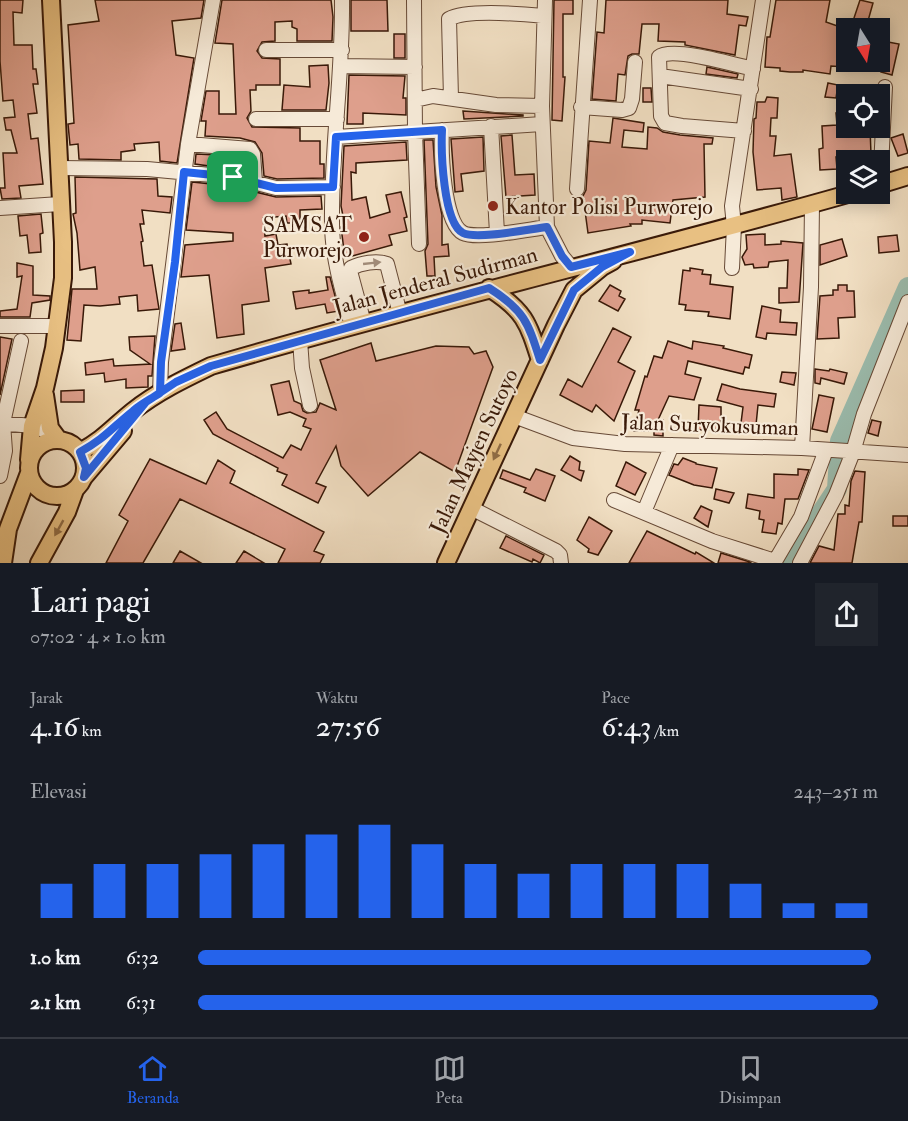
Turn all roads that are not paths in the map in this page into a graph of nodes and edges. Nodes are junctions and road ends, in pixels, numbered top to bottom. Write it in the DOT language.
graph roads {
  1 [pos="51,0"];
  2 [pos="213,0"];
  3 [pos="342,0"];
  4 [pos="414,0"];
  5 [pos="544,0"];
  6 [pos="590,0"];
  7 [pos="763,0"];
  8 [pos="544,16"];
  9 [pos="266,50"];
  10 [pos="342,50"];
  11 [pos="635,62"];
  12 [pos="340,66"];
  13 [pos="415,67"];
  14 [pos="753,69"];
  15 [pos="660,76"];
  16 [pos="751,89"];
  17 [pos="451,98"];
  18 [pos="415,100"];
  19 [pos="542,106"];
  20 [pos="581,107"];
  21 [pos="256,119"];
  22 [pos="337,119"];
  23 [pos="542,124"];
  24 [pos="491,126"];
  25 [pos="442,130"];
  26 [pos="744,130"];
  27 [pos="415,132"];
  28 [pos="336,137"];
  29 [pos="188,144"];
  30 [pos="59,168"];
  31 [pos="184,172"];
  32 [pos="908,176"];
  33 [pos="890,181"];
  34 [pos="255,182"];
  35 [pos="333,187"];
  36 [pos="577,189"];
  37 [pos="836,197"];
  38 [pos="60,204"];
  39 [pos="812,204"];
  40 [pos="0,207"];
  41 [pos="734,226"];
  42 [pos="547,227"];
  43 [pos="497,234"];
  44 [pos="419,244"];
  45 [pos="630,252"];
  46 [pos="571,267"];
  47 [pos="732,268"];
  48 [pos="489,288"];
  49 [pos="908,302"];
  50 [pos="400,314"];
  51 [pos="358,325"];
  52 [pos="0,326"];
  53 [pos="56,326"];
  54 [pos="903,331"];
  55 [pos="300,340"];
  56 [pos="21,341"];
  57 [pos="540,360"];
  58 [pos="45,388"];
  59 [pos="160,393"];
  60 [pos="146,402"];
  61 [pos="310,405"];
  62 [pos="514,416"];
  63 [pos="1,423"];
  64 [pos="32,426"];
  65 [pos="55,436"];
  66 [pos="672,446"];
  67 [pos="802,448"];
  68 [pos="840,451"];
  69 [pos="80,452"];
  70 [pos="908,455"];
  71 [pos="29,467"];
  72 [pos="0,476"];
  73 [pos="80,484"];
  74 [pos="614,500"];
  75 [pos="471,508"];
  76 [pos="644,512"];
  77 [pos="774,562"];
  78 [pos="3,563"];
  79 [pos="39,563"];
  80 [pos="446,563"];
  81 [pos="561,563"];
  82 [pos="800,563"];
  1 -- 30 [label="main road"];
  2 -- 29 [label="street"];
  3 -- 10 [label="street"];
  4 -- 13 [label="street"];
  5 -- 8 [label="street"];
  6 -- 20 [label="street"];
  7 -- 14 [label="street"];
  8 -- 17 [label="street"];
  8 -- 19 [label="street"];
  9 -- 10 [label="street"];
  10 -- 12 [label="street"];
  11 -- 20 [label="street"];
  12 -- 13 [label="street"];
  12 -- 22 [label="street"];
  13 -- 18 [label="street"];
  14 -- 15 [label="street"];
  14 -- 16 [label="street"];
  15 -- 16 [label="street"];
  15 -- 26 [label="street"];
  16 -- 26 [label="street"];
  17 -- 18 [label="street"];
  17 -- 19 [label="street"];
  18 -- 27 [label="street"];
  19 -- 23 [label="street"];
  20 -- 36 [label="street"];
  21 -- 22 [label="street"];
  22 -- 28 [label="street"];
  23 -- 24 [label="street"];
  23 -- 42 [label="street"];
  24 -- 25 [label="street"];
  24 -- 43 [label="street"];
  25 -- 27 [label="street"];
  25 -- 43 [label="street"];
  26 -- 41 [label="street"];
  27 -- 28 [label="street"];
  27 -- 44 [label="street"];
  28 -- 35 [label="street"];
  29 -- 31 [label="street"];
  29 -- 34 [label="street"];
  30 -- 31 [label="street"];
  30 -- 38 [label="main road"];
  31 -- 34 [label="street"];
  31 -- 59 [label="street"];
  32 -- 33 [label="main road"];
  34 -- 35 [label="street"];
  35 -- 51 [label="street"];
  37 -- 39 [label="main road, Jalan Jenderal Sudirman"];
  38 -- 40 [label="street"];
  38 -- 53 [label="main road"];
  39 -- 41 [label="main road, Jalan Jenderal Sudirman"];
  39 -- 67 [label="street"];
  41 -- 45 [label="main road, Jalan Jenderal Sudirman"];
  41 -- 47 [label="street"];
  42 -- 43 [label="street"];
  42 -- 46 [label="street"];
  45 -- 46 [label="main road, Jalan Jenderal Sudirman"];
  45 -- 57 [label="main road, Jalan Mayjen Sutoyo"];
  46 -- 48 [label="main road, Jalan Jenderal Sudirman"];
  48 -- 50 [label="main road, Jalan Jenderal Sudirman"];
  48 -- 57 [label="main road"];
  49 -- 54 [label="street"];
  50 -- 51 [label="main road, Jalan Jenderal Sudirman"];
  51 -- 50 [label="street, one-way"];
  51 -- 55 [label="main road, Jalan Jenderal Sudirman"];
  52 -- 53 [label="street"];
  53 -- 58 [label="main road"];
  54 -- 68 [label="street"];
  55 -- 59 [label="main road, Jalan Jenderal Sudirman"];
  55 -- 61 [label="street"];
  56 -- 63 [label="street"];
  57 -- 62 [label="main road, Jalan Mayjen Sutoyo"];
  58 -- 64 [label="main road"];
  58 -- 65 [label="main road"];
  59 -- 60 [label="main road, Jalan Jenderal Sudirman"];
  60 -- 69 [label="main road"];
  60 -- 73 [label="main road"];
  62 -- 66 [label="street, Jalan Suryokusuman"];
  62 -- 75 [label="main road, Jalan Mayjen Sutoyo, one-way"];
  63 -- 64 [label="street"];
  63 -- 72 [label="street"];
  64 -- 65 [label="street"];
  64 -- 71 [label="main road"];
  65 -- 69 [label="main road"];
  65 -- 71 [label="main road"];
  66 -- 67 [label="street, Jalan Suryokusuman"];
  66 -- 76 [label="street"];
  67 -- 68 [label="street, Jalan Suryokusuman"];
  68 -- 70 [label="street, Jalan Suryokusuman"];
  68 -- 77 [label="street"];
  68 -- 82 [label="street"];
  69 -- 73 [label="main road"];
  71 -- 73 [label="main road"];
  71 -- 78 [label="main road"];
  73 -- 79 [label="main road, one-way"];
  74 -- 76 [label="street"];
  75 -- 80 [label="main road, Jalan Mayjen Sutoyo"];
  75 -- 81 [label="street"];
  76 -- 77 [label="street"];
}
